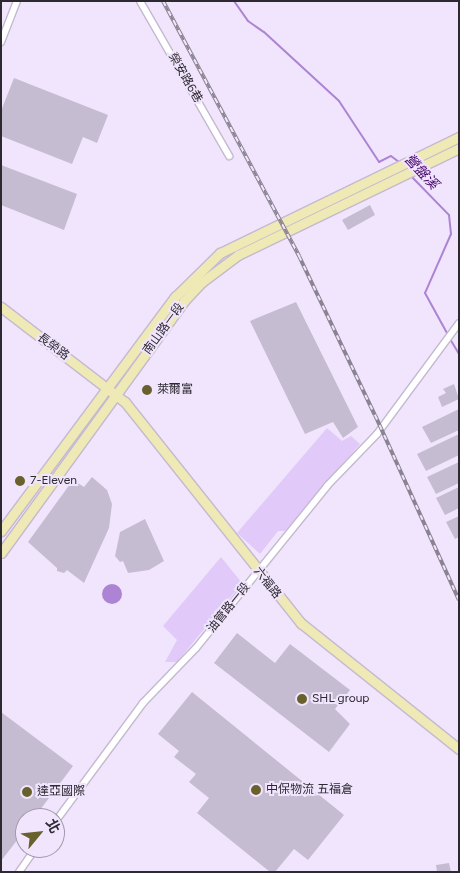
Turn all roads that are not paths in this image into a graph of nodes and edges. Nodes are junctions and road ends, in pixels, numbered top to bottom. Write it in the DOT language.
graph roads {
  1 [pos="17,1"];
  2 [pos="140,1"];
  3 [pos="1,42"];
  4 [pos="459,137"];
  5 [pos="459,148"];
  6 [pos="229,156"];
  7 [pos="1,307"];
  8 [pos="458,324"];
  9 [pos="106,386"];
  10 [pos="117,395"];
  11 [pos="1,531"];
  12 [pos="1,553"];
  13 [pos="258,572"];
  14 [pos="459,749"];
  15 [pos="65,808"];
  16 [pos="29,858"];
  17 [pos="19,872"];
  1 -- 3 [label="street"];
  2 -- 6 [label="street, 榮安路6巷"];
  4 -- 9 [label="street, 南山路一段"];
  5 -- 10 [label="street, 南山路一段"];
  7 -- 9 [label="street, 長榮路"];
  8 -- 13 [label="street, 油管路一段"];
  9 -- 10 [label="street, 六福路"];
  9 -- 11 [label="street, 南山路一段"];
  10 -- 12 [label="street, 南山路一段"];
  10 -- 13 [label="street, 六福路"];
  13 -- 14 [label="street, 六福路"];
  13 -- 15 [label="street, 油管路一段"];
  16 -- 17 [label="street"];
}
